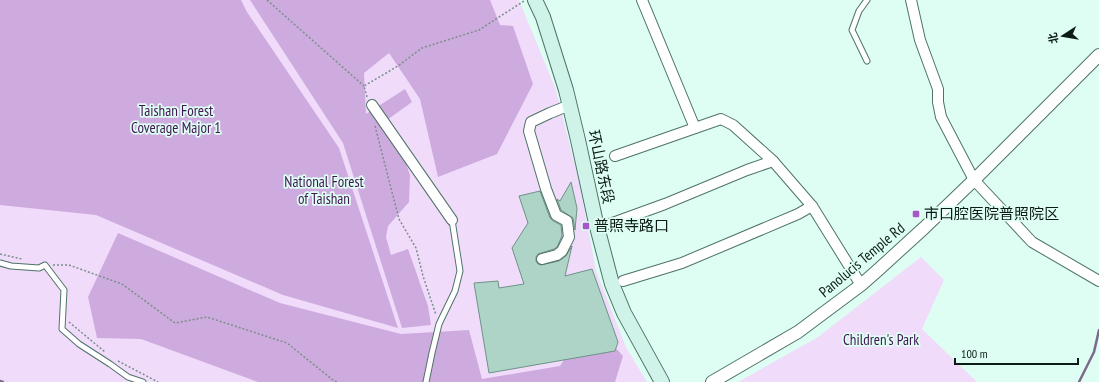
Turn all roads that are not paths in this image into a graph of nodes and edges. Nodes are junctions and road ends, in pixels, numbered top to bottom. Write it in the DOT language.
graph roads {
  1 [pos="535,0"];
  2 [pos="642,0"];
  3 [pos="867,0"];
  4 [pos="911,0"];
  5 [pos="1099,55"];
  6 [pos="866,60"];
  7 [pos="372,105"];
  8 [pos="570,105"];
  9 [pos="695,128"];
  10 [pos="615,156"];
  11 [pos="773,161"];
  12 [pos="974,180"];
  13 [pos="812,206"];
  14 [pos="452,220"];
  15 [pos="610,224"];
  16 [pos="542,259"];
  17 [pos="0,263"];
  18 [pos="623,281"];
  19 [pos="1099,281"];
  20 [pos="861,284"];
  21 [pos="143,382"];
  22 [pos="426,382"];
  23 [pos="662,382"];
  24 [pos="712,382"];
  1 -- 8 [label="main road, 环山路东段"];
  2 -- 9 [label="street"];
  3 -- 6 [label="lane"];
  4 -- 12 [label="street"];
  5 -- 12 [label="street, Panolucis Temple Rd"];
  7 -- 14 [label="street"];
  8 -- 16 [label="street"];
  8 -- 23 [label="main road, 环山路东段"];
  9 -- 10 [label="street"];
  9 -- 11 [label="street"];
  11 -- 13 [label="street"];
  11 -- 15 [label="street"];
  12 -- 19 [label="street"];
  12 -- 20 [label="street, Panolucis Temple Rd"];
  13 -- 18 [label="street"];
  13 -- 20 [label="street"];
  14 -- 22 [label="lane"];
  17 -- 21 [label="lane"];
  20 -- 24 [label="street, Panolucis Temple Rd"];
}
